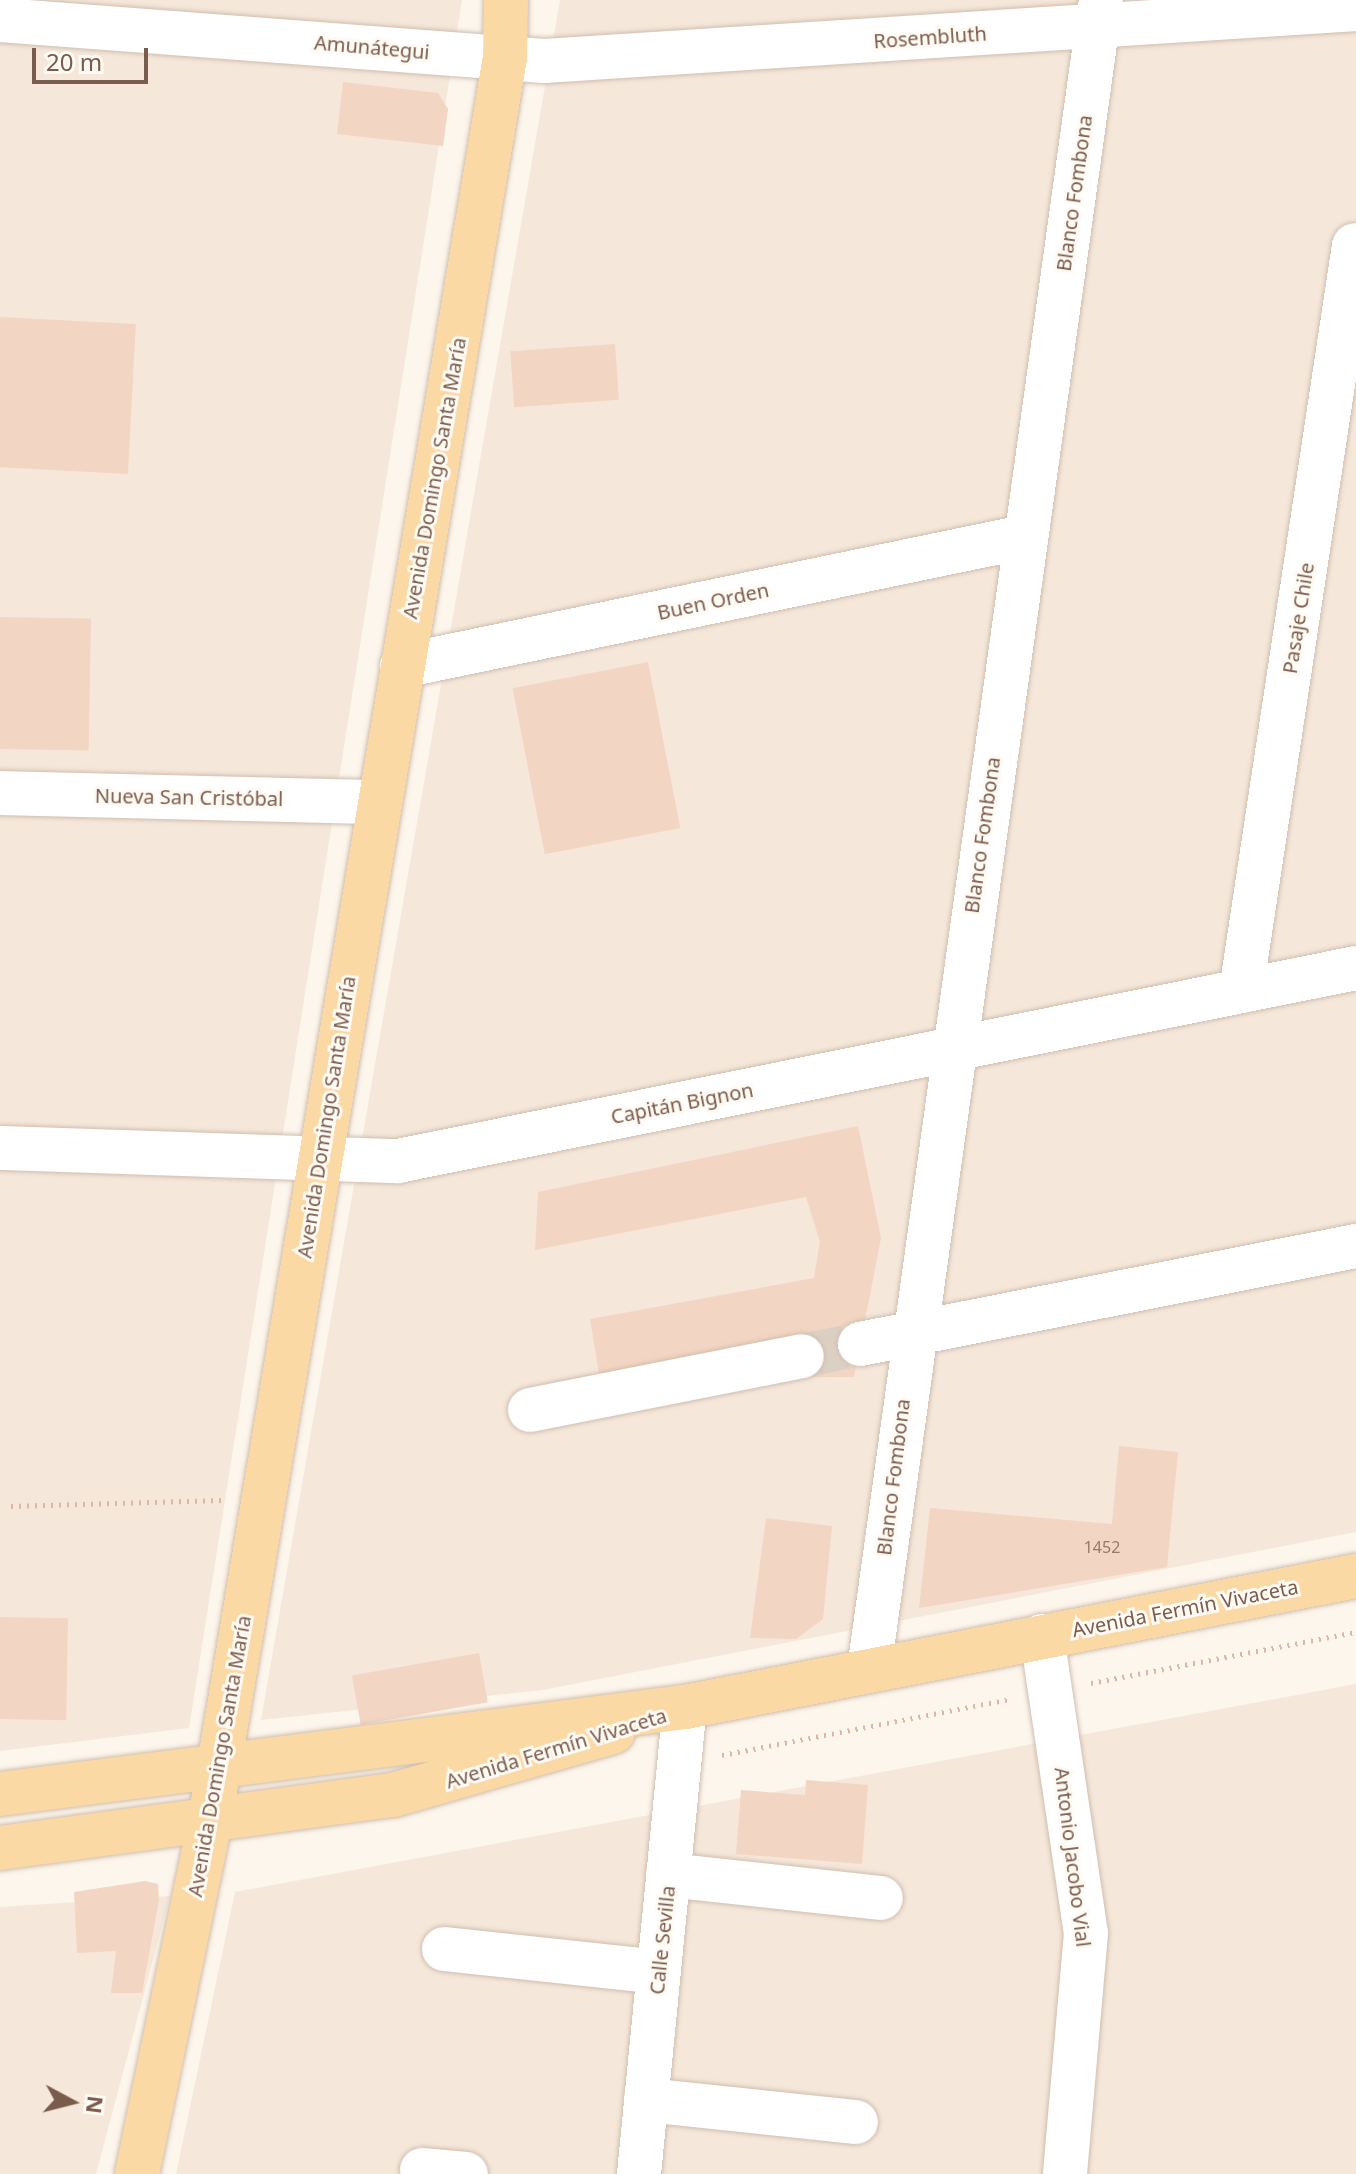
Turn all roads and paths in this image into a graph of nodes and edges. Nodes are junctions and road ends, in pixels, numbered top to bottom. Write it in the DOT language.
graph roads {
  1 [pos="506,0"];
  2 [pos="525,0"];
  3 [pos="1356,9"];
  4 [pos="1100,13"];
  5 [pos="0,20"];
  6 [pos="505,58"];
  7 [pos="1354,246"];
  8 [pos="1024,537"];
  9 [pos="402,666"];
  10 [pos="0,793"];
  11 [pos="379,802"];
  12 [pos="1356,968"];
  13 [pos="1241,991"];
  14 [pos="952,1048"];
  15 [pos="0,1148"];
  16 [pos="320,1157"];
  17 [pos="1356,1246"];
  18 [pos="911,1334"];
  19 [pos="860,1344"];
  20 [pos="802,1356"];
  21 [pos="530,1410"];
  22 [pos="222,1500"];
  23 [pos="11,1506"];
  24 [pos="1356,1576"];
  25 [pos="1356,1632"];
  26 [pos="1042,1636"];
  27 [pos="869,1670"];
  28 [pos="1050,1691"];
  29 [pos="685,1707"];
  30 [pos="679,1763"];
  31 [pos="218,1767"];
  32 [pos="0,1794"];
  33 [pos="210,1820"];
  34 [pos="0,1848"];
  35 [pos="668,1875"];
  36 [pos="881,1898"];
  37 [pos="444,1949"];
  38 [pos="658,1972"];
  39 [pos="646,2100"];
  40 [pos="856,2122"];
  41 [pos="422,2170"];
  42 [pos="137,2174"];
  43 [pos="466,2174"];
  44 [pos="639,2174"];
  45 [pos="1065,2174"];
  1 -- 6 [label="main road, Avenida Domingo Santa María"];
  2 -- 6 [label="main road, Avenida Domingo Santa María"];
  3 -- 4 [label="street, Rosembluth"];
  4 -- 6 [label="street, Rosembluth"];
  4 -- 8 [label="street, Blanco Fombona"];
  5 -- 6 [label="street, Amunátegui"];
  6 -- 9 [label="main road, Avenida Domingo Santa María"];
  7 -- 13 [label="street, Pasaje Chile"];
  8 -- 9 [label="street, Buen Orden"];
  8 -- 14 [label="street, Blanco Fombona"];
  9 -- 11 [label="main road, Avenida Domingo Santa María"];
  10 -- 11 [label="street, Nueva San Cristóbal"];
  11 -- 16 [label="main road, Avenida Domingo Santa María"];
  12 -- 13 [label="street, Capitán Bignon"];
  13 -- 14 [label="street, Capitán Bignon"];
  14 -- 16 [label="street, Capitán Bignon"];
  14 -- 18 [label="street, Blanco Fombona"];
  15 -- 16 [label="street, Capitán Bignon"];
  16 -- 31 [label="main road, Avenida Domingo Santa María"];
  17 -- 18 [label="street"];
  18 -- 19 [label="street"];
  18 -- 27 [label="street, Blanco Fombona"];
  20 -- 21 [label="street"];
  22 -- 23 [label="path"];
  24 -- 26 [label="main road, Avenida Fermín Vivaceta"];
  25 -- 28 [label="path"];
  26 -- 27 [label="main road, Avenida Fermín Vivaceta"];
  26 -- 28 [label="street, Antonio Jacobo Vial"];
  27 -- 29 [label="main road, Avenida Fermín Vivaceta"];
  28 -- 30 [label="path"];
  28 -- 45 [label="street, Antonio Jacobo Vial"];
  29 -- 30 [label="street, Calle Sevilla"];
  29 -- 31 [label="main road, Avenida Fermín Vivaceta"];
  29 -- 33 [label="main road, Avenida Fermín Vivaceta"];
  30 -- 35 [label="street, Calle Sevilla"];
  31 -- 32 [label="main road, Avenida Fermín Vivaceta"];
  31 -- 33 [label="main road, Avenida Domingo Santa María"];
  33 -- 34 [label="main road, Avenida Fermín Vivaceta"];
  33 -- 42 [label="main road, Avenida Domingo Santa María"];
  35 -- 36 [label="street"];
  35 -- 38 [label="street, Calle Sevilla"];
  37 -- 38 [label="street"];
  38 -- 39 [label="street, Calle Sevilla"];
  39 -- 40 [label="street"];
  39 -- 44 [label="street, Calle Sevilla"];
  41 -- 43 [label="street"];
}
